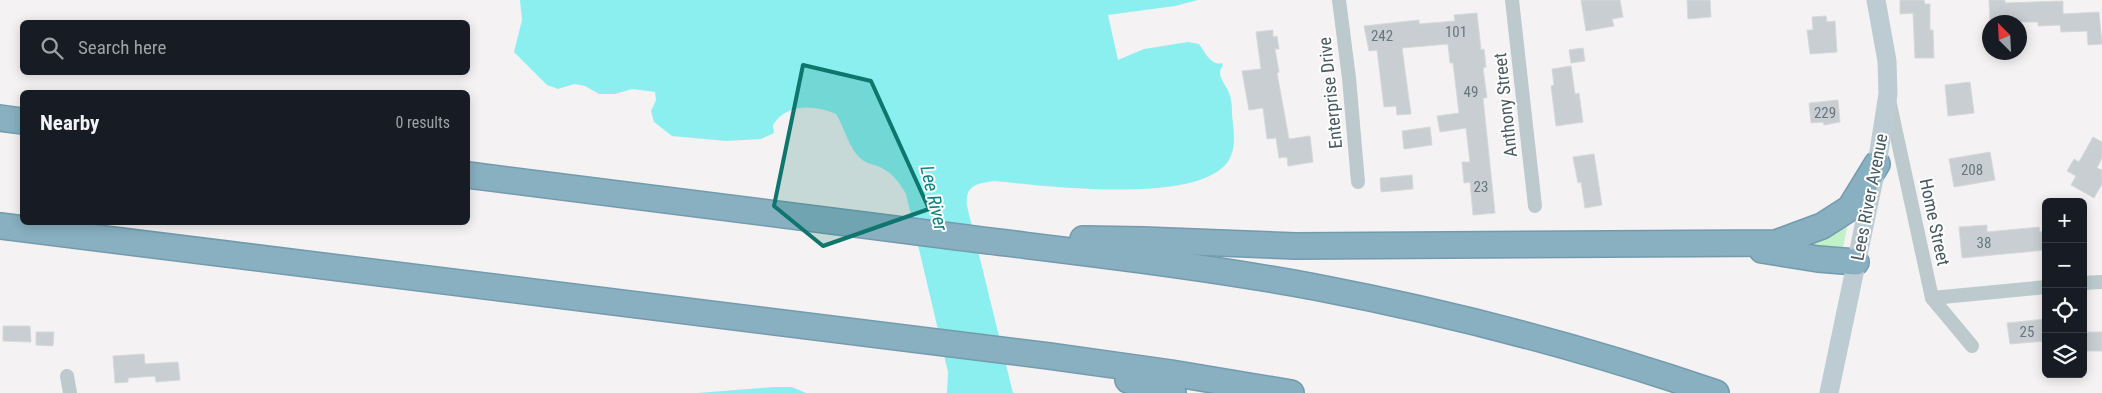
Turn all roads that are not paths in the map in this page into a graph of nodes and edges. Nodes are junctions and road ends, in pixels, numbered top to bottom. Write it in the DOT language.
graph roads {
  1 [pos="1342,0"];
  2 [pos="1512,0"];
  3 [pos="1876,0"];
  4 [pos="1888,94"];
  5 [pos="0,118"];
  6 [pos="20,120"];
  7 [pos="1877,164"];
  8 [pos="470,176"];
  9 [pos="1358,182"];
  10 [pos="1534,206"];
  11 [pos="0,226"];
  12 [pos="999,242"];
  13 [pos="1692,243"];
  14 [pos="1856,262"];
  15 [pos="2102,282"];
  16 [pos="2087,283"];
  17 [pos="2042,287"];
  18 [pos="1932,298"];
  19 [pos="1972,346"];
  20 [pos="1049,356"];
  21 [pos="68,376"];
  22 [pos="1830,385"];
  23 [pos="70,393"];
  24 [pos="1173,393"];
  25 [pos="1291,393"];
  26 [pos="1716,393"];
  1 -- 9 [label="street, Enterprise Drive"];
  2 -- 10 [label="street, Anthony Street"];
  3 -- 4 [label="main road, Lees River Avenue"];
  4 -- 7 [label="main road, Lees River Avenue"];
  4 -- 18 [label="street, Home Street"];
  5 -- 6 [label="highway"];
  7 -- 13 [label="highway"];
  7 -- 14 [label="main road, Lees River Avenue"];
  8 -- 12 [label="highway"];
  11 -- 20 [label="highway"];
  12 -- 13 [label="highway"];
  12 -- 26 [label="highway"];
  13 -- 14 [label="highway"];
  14 -- 22 [label="main road, Lees River Avenue"];
  15 -- 16 [label="street"];
  17 -- 18 [label="street"];
  18 -- 19 [label="street, Home Street"];
  20 -- 24 [label="highway"];
  20 -- 25 [label="highway"];
  21 -- 23 [label="street"];
}
